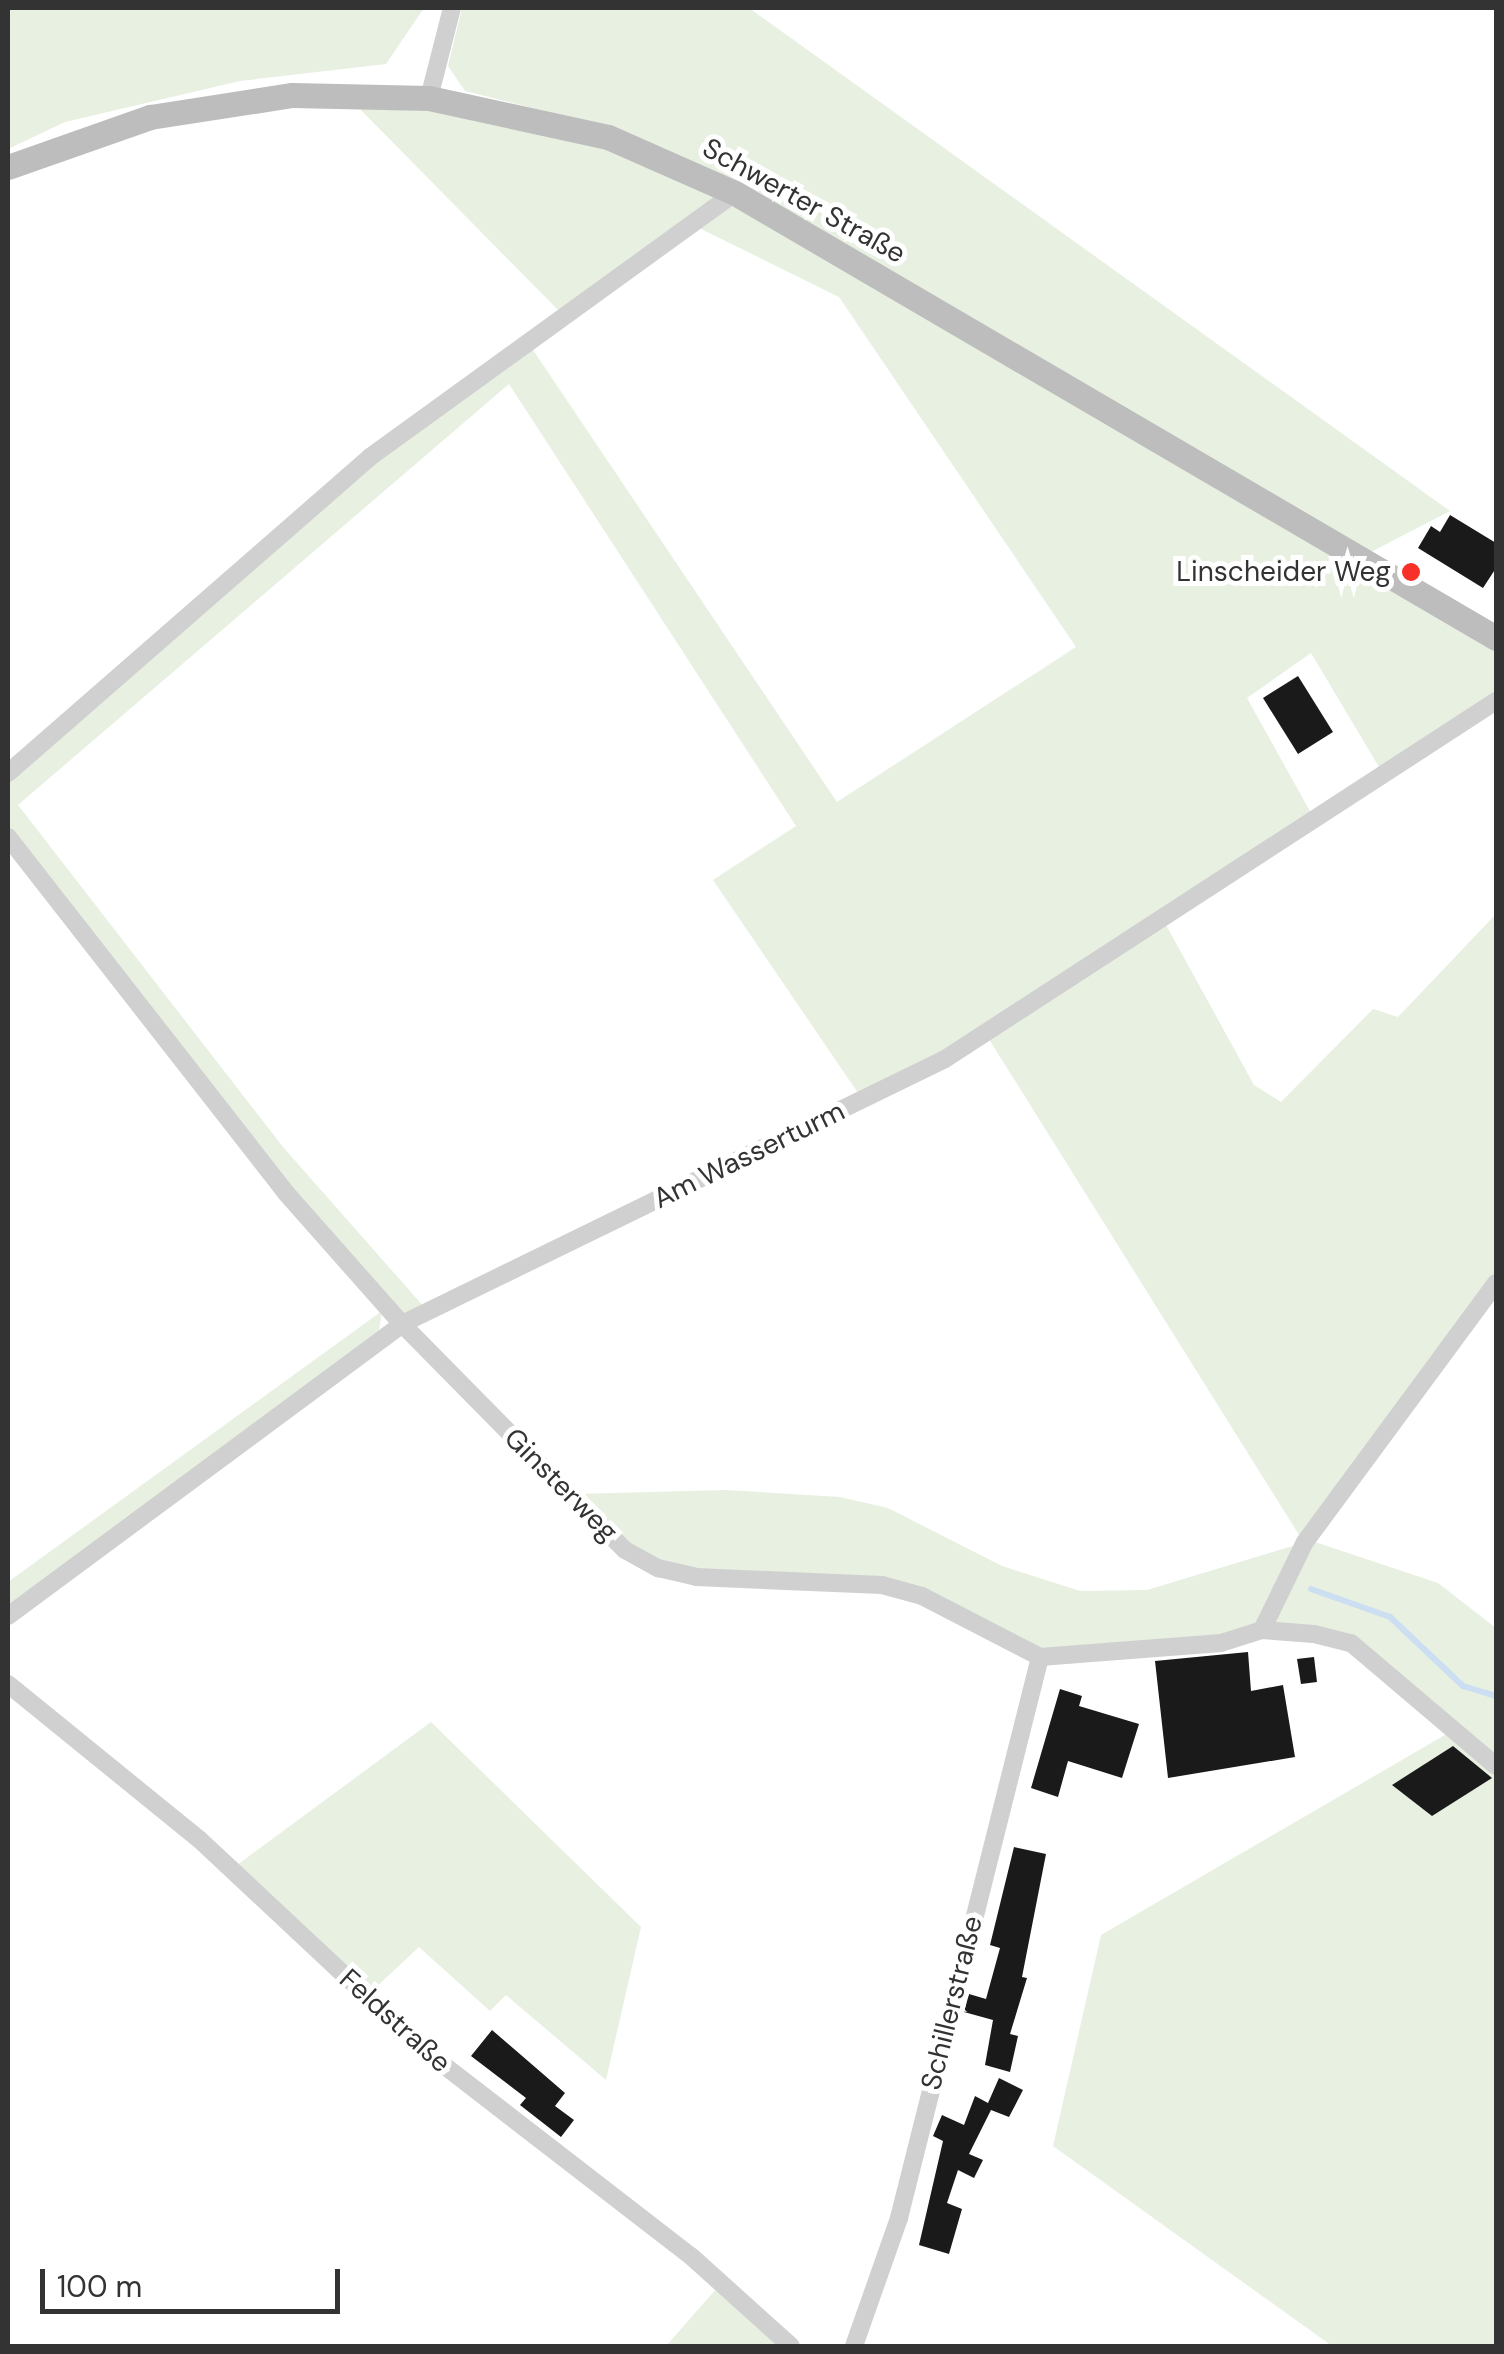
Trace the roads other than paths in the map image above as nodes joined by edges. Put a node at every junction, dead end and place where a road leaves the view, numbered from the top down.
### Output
1 (452, 8) edge
2 (430, 98) junction
3 (8, 166) edge
4 (735, 193) junction
5 (1496, 638) edge
6 (1496, 701) edge
7 (8, 773) edge
8 (8, 837) edge
9 (1496, 1283) edge
10 (402, 1324) junction
11 (8, 1616) edge
12 (1262, 1630) junction
13 (1040, 1657) junction
14 (8, 1684) edge
15 (1496, 1766) edge
16 (791, 2346) edge
17 (854, 2346) edge

1 - 2 street
2 - 3 main road, Schwerter Straße
2 - 4 main road, Schwerter Straße
4 - 5 main road, Schwerter Straße
4 - 7 street
6 - 10 street, Am Wasserturm
8 - 10 street, Ginsterweg
9 - 12 street
10 - 11 street, Am Wasserturm
10 - 13 street, Ginsterweg
12 - 13 street
12 - 15 street
13 - 17 street, Schillerstraße
14 - 16 street, Feldstraße

